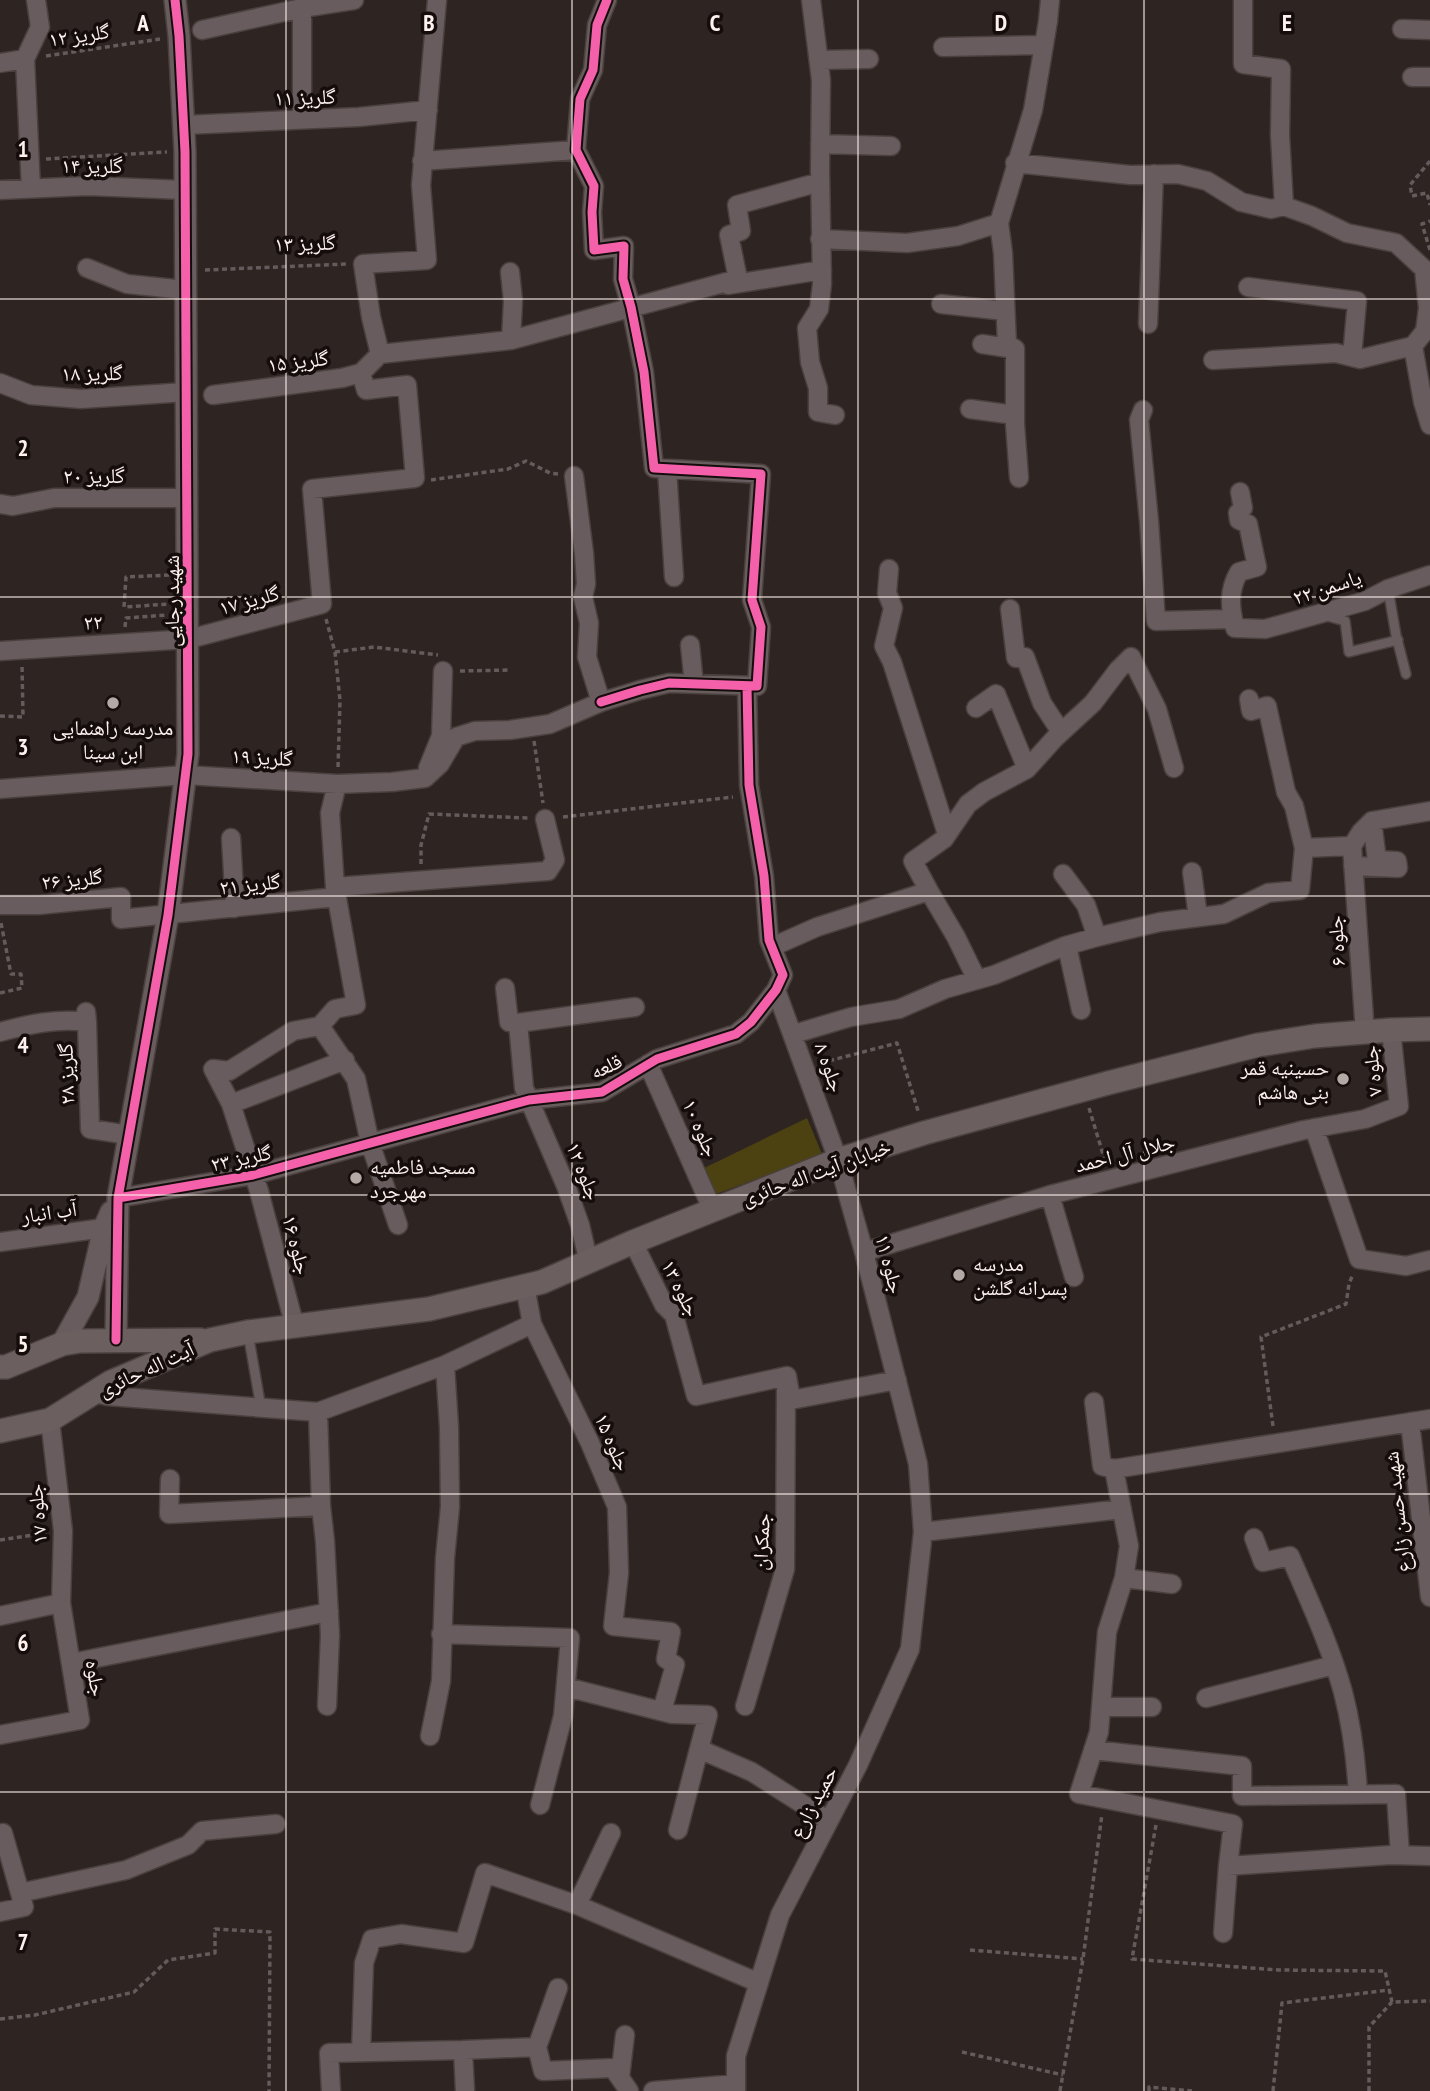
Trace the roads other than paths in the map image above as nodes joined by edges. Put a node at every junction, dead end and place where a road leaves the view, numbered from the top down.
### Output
1 (36, 0) edge
2 (175, 0) edge
3 (354, 0) edge
4 (437, 0) edge
5 (607, 0) edge
6 (811, 0) edge
7 (1050, 0) edge
8 (1243, 0) edge
9 (302, 8) junction
10 (1402, 29) dead end
11 (202, 30) dead end
12 (1430, 30) edge
13 (1044, 45) junction
14 (943, 47) dead end
15 (25, 59) junction
16 (869, 59) dead end
17 (819, 60) junction
18 (0, 63) edge
19 (428, 110) junction
20 (302, 119) junction
21 (184, 125) junction
22 (820, 144) junction
23 (891, 146) dead end
24 (576, 150) junction
25 (422, 161) junction
26 (1015, 163) junction
27 (1154, 174) junction
28 (809, 185) dead end
29 (31, 189) junction
30 (0, 190) edge
31 (185, 190) junction
32 (1284, 206) junction
33 (999, 223) junction
34 (820, 239) junction
35 (87, 268) dead end
36 (822, 270) junction
37 (510, 272) dead end
38 (185, 281) junction
39 (1248, 287) dead end
40 (696, 290) junction
41 (941, 304) dead end
42 (631, 307) junction
43 (1005, 311) junction
44 (1148, 324) dead end
45 (511, 340) junction
46 (982, 344) dead end
47 (1413, 346) junction
48 (1015, 349) junction
49 (380, 354) junction
50 (1352, 357) junction
51 (1213, 359) dead end
52 (361, 373) junction
53 (0, 383) edge
54 (186, 392) junction
55 (213, 395) dead end
56 (970, 410) dead end
57 (1143, 410) dead end
58 (835, 415) dead end
59 (1015, 415) junction
60 (1430, 425) edge
61 (667, 469) junction
62 (574, 476) road end
63 (1018, 478) dead end
64 (1240, 492) dead end
65 (188, 498) junction
66 (0, 504) edge
67 (889, 569) dead end
68 (1430, 575) edge
69 (674, 577) dead end
70 (1388, 589) junction
71 (1010, 610) dead end
72 (1319, 614) junction
73 (1234, 624) junction
74 (189, 639) junction
75 (1398, 640) junction
76 (690, 645) dead end
77 (0, 651) edge
78 (443, 671) road end
79 (1406, 674) dead end
80 (694, 684) junction
81 (747, 686) junction
82 (1249, 699) dead end
83 (601, 702) junction
84 (976, 708) dead end
85 (1061, 732) junction
86 (1174, 768) dead end
87 (1027, 769) junction
88 (185, 775) junction
89 (425, 778) junction
90 (337, 784) junction
91 (0, 789) edge
92 (1430, 811) edge
93 (545, 819) road end
94 (1372, 821) junction
95 (947, 834) junction
96 (231, 838) dead end
97 (1352, 846) junction
98 (1304, 848) junction
99 (1353, 866) junction
100 (1192, 872) dead end
101 (1063, 874) dead end
102 (929, 891) junction
103 (335, 892) junction
104 (0, 905) edge
105 (235, 908) junction
106 (168, 915) junction
107 (1198, 917) junction
108 (1097, 937) junction
109 (1067, 946) junction
110 (772, 947) junction
111 (976, 980) junction
112 (780, 983) junction
113 (505, 988) dead end
114 (635, 1007) dead end
115 (1081, 1010) dead end
116 (518, 1023) junction
117 (320, 1026) junction
118 (1430, 1029) edge
119 (1391, 1030) junction
120 (0, 1032) edge
121 (1365, 1033) junction
122 (794, 1034) junction
123 (345, 1060) junction
124 (648, 1064) junction
125 (529, 1100) junction
126 (231, 1104) junction
127 (1399, 1106) joint
128 (1314, 1128) junction
129 (129, 1135) junction
130 (370, 1143) junction
131 (838, 1160) junction
132 (253, 1175) junction
133 (1050, 1195) junction
134 (118, 1198) junction
135 (713, 1211) junction
136 (398, 1226) dead end
137 (104, 1228) junction
138 (0, 1242) edge
139 (633, 1242) junction
140 (864, 1252) junction
141 (1430, 1260) edge
142 (589, 1263) junction
143 (1074, 1277) dead end
144 (525, 1286) junction
145 (532, 1324) junction
146 (295, 1327) junction
147 (248, 1332) junction
148 (116, 1340) junction
149 (210, 1340) junction
150 (62, 1344) junction
151 (445, 1365) junction
152 (0, 1367) edge
153 (787, 1376) junction
154 (898, 1380) junction
155 (102, 1388) junction
156 (1094, 1402) dead end
157 (261, 1408) junction
158 (318, 1412) junction
159 (1430, 1419) edge
160 (50, 1420) junction
161 (1410, 1422) junction
162 (0, 1431) edge
163 (1114, 1469) junction
164 (170, 1479) dead end
165 (321, 1506) junction
166 (1122, 1509) junction
167 (923, 1532) junction
168 (1254, 1538) dead end
169 (1124, 1578) junction
170 (1172, 1584) dead end
171 (1430, 1597) edge
172 (61, 1603) junction
173 (329, 1612) junction
174 (0, 1616) edge
175 (441, 1634) junction
176 (71, 1664) junction
177 (1334, 1665) junction
178 (566, 1687) junction
179 (1206, 1698) dead end
180 (327, 1706) dead end
181 (744, 1706) dead end
182 (1101, 1707) junction
183 (1152, 1707) dead end
184 (662, 1711) junction
185 (0, 1735) edge
186 (429, 1736) dead end
187 (699, 1749) junction
188 (1093, 1750) junction
189 (1358, 1794) junction
190 (540, 1805) dead end
191 (829, 1821) junction
192 (276, 1824) dead end
193 (678, 1830) dead end
194 (3, 1833) edge
195 (611, 1833) dead end
196 (1400, 1855) junction
197 (1430, 1856) edge
198 (1228, 1866) junction
199 (22, 1900) junction
200 (577, 1905) junction
201 (0, 1912) edge
202 (1223, 1933) dead end
203 (758, 1983) junction
204 (558, 1988) dead end
205 (625, 2035) dead end
206 (537, 2047) junction
207 (463, 2050) junction
208 (361, 2052) junction
209 (624, 2084) edge
210 (736, 2088) edge
211 (331, 2091) edge
212 (465, 2091) edge
213 (653, 2091) edge

1 - 15 street
2 - 21 street, شهید رجایی
3 - 9 street
4 - 19 street
5 - 24 street
6 - 17 street
7 - 13 street
8 - 32 street
9 - 11 street
9 - 20 street
10 - 12 street
13 - 14 street
13 - 26 street
15 - 18 street
15 - 29 street
16 - 17 street
17 - 22 street
19 - 20 street, گلریز ۱۱
19 - 25 street
20 - 21 street, گلریز ۱۱
21 - 31 street, شهید رجایی
22 - 23 street
22 - 34 street
24 - 25 street
24 - 42 street
25 - 49 street, گلریز ۱۳
26 - 27 street
26 - 33 street
27 - 32 street
27 - 44 street
28 - 40 street
29 - 30 street, گلریز ۱۴
29 - 31 street, گلریز ۱۴
31 - 38 street, شهید رجایی
32 - 47 street
33 - 34 street
33 - 43 street
34 - 36 street
35 - 38 street
36 - 40 street
36 - 58 street
37 - 45 street
38 - 54 street, شهید رجایی
39 - 50 street
40 - 42 street
41 - 43 street
42 - 45 street
42 - 61 street
43 - 48 street
45 - 49 street
46 - 48 street
47 - 50 street
47 - 60 street
48 - 59 street
49 - 52 street
50 - 51 street
52 - 55 street, گلریز ۱۵
52 - 74 street, گلریز ۱۷
53 - 54 street, گلریز ۱۸
54 - 65 street, شهید رجایی
56 - 59 street
57 - 73 street, یاسمن ۲۲
59 - 63 street
61 - 69 street
61 - 81 street
62 - 83 street
64 - 73 street
65 - 66 street, گلریز ۲۰
65 - 74 street, شهید رجایی
67 - 95 street
68 - 70 street, یاسمن ۲۲
70 - 72 street, یاسمن ۲۲
70 - 75 lane
71 - 85 street
72 - 73 street, یاسمن ۲۲
72 - 75 lane
74 - 77 street, ۲۲
74 - 88 street, شهید رجایی
75 - 79 lane
76 - 80 street
78 - 89 street
80 - 81 street
80 - 83 street
81 - 110 street, جلوه ۸
82 - 98 street
83 - 89 street
84 - 87 street
85 - 86 street
85 - 87 street
87 - 95 street
88 - 90 street, گلریز ۱۹
88 - 91 street, گلریز ۱۹
88 - 106 street, شهید رجایی
89 - 90 street, گلریز ۱۹
90 - 103 street
92 - 94 street
93 - 103 street, گلریز ۲۱
94 - 97 street
94 - 99 street
95 - 102 street
96 - 105 street
97 - 98 street
97 - 99 street, جلوه ۶
98 - 107 street
99 - 121 street, جلوه ۶
100 - 107 street
101 - 108 street
102 - 110 street
102 - 111 street
103 - 105 street, گلریز ۲۱
103 - 117 street
104 - 106 street, گلریز ۲۶
105 - 106 street, گلریز ۲۱
106 - 129 street, شهید رجایی
107 - 108 street
108 - 109 street
109 - 111 street
109 - 115 street
110 - 112 street, جلوه ۸
111 - 122 street
112 - 122 street, جلوه ۸
112 - 124 street, قلعه
113 - 116 street, جلوه ۱۲
114 - 116 street
116 - 125 street, جلوه ۱۲
117 - 123 street
117 - 126 street, جلوه ۱۶
118 - 119 main road, خیابان آیت اله حائری
119 - 121 main road, خیابان آیت اله حائری
119 - 127 street, جلوه ۷
120 - 129 street, گلریز ۲۸
121 - 131 main road, خیابان آیت اله حائری
122 - 131 street, جلوه ۸
123 - 126 street
123 - 130 street
124 - 125 street, قلعه
124 - 135 street, جلوه ۱۰
125 - 130 street, قلعه
125 - 142 street, جلوه ۱۲
126 - 132 street, جلوه ۱۶
127 - 128 street, جلال آل احمد
128 - 133 street, جلال آل احمد
128 - 141 street
129 - 134 street, شهید رجایی
130 - 132 street, گلریز ۲۳
130 - 136 street
131 - 135 main road, خیابان آیت اله حائری
131 - 140 street, جلوه ۱۱
132 - 134 street, گلریز ۲۳
132 - 146 street, جلوه ۱۶
133 - 140 street, جلال آل احمد
133 - 143 street
134 - 137 street
134 - 148 street
135 - 139 main road, خیابان آیت اله حائری
137 - 138 street, آب انبار
137 - 150 street
139 - 142 main road, خیابان آیت اله حائری
139 - 153 street, جلوه ۱۳
140 - 154 street, جلوه ۱۱
142 - 144 main road, خیابان آیت اله حائری
144 - 145 street, جلوه ۱۵
144 - 146 main road, خیابان آیت اله حائری
145 - 151 street
145 - 184 street, جلوه ۱۵
146 - 147 main road, خیابان آیت اله حائری
147 - 149 main road, خیابان آیت اله حائری
147 - 157 lane
148 - 149 main road, آیت اله حائری
148 - 150 main road, آیت اله حائری
148 - 155 main road
149 - 155 main road, آیت اله حائری
150 - 152 main road, آیت اله حائری
151 - 158 street
151 - 175 street
153 - 154 street
153 - 181 street, جمکران
154 - 167 street, حمید زارع
155 - 157 street
155 - 160 main road, آیت اله حائری
156 - 163 street
157 - 158 street
158 - 165 street
159 - 161 street
160 - 162 main road, آیت اله حائری
160 - 172 street, جلوه ۱۷
161 - 163 street
161 - 171 street, شهید حسن زارع
163 - 166 street
164 - 165 street
165 - 173 street
166 - 167 street
166 - 169 street
167 - 191 street, حمید زارع
168 - 177 street
169 - 170 street
169 - 182 street
172 - 174 street
172 - 176 street, جلوه
173 - 176 street
173 - 180 street
175 - 178 street
175 - 186 street
176 - 185 street, جلوه
177 - 179 street
177 - 189 street
178 - 184 street
178 - 190 street
182 - 183 street
182 - 188 street
184 - 187 street
187 - 191 street
187 - 193 street
188 - 189 street
188 - 198 street
189 - 196 street
191 - 203 street, حمید زارع
192 - 199 street
194 - 199 street
195 - 200 street
196 - 197 street
196 - 198 street
198 - 202 street
199 - 201 street
200 - 203 street
200 - 208 street
203 - 210 street, حمید زارع
204 - 206 street
205 - 209 street
206 - 207 street
206 - 209 street
207 - 208 street
207 - 212 street
208 - 211 street
210 - 213 street

